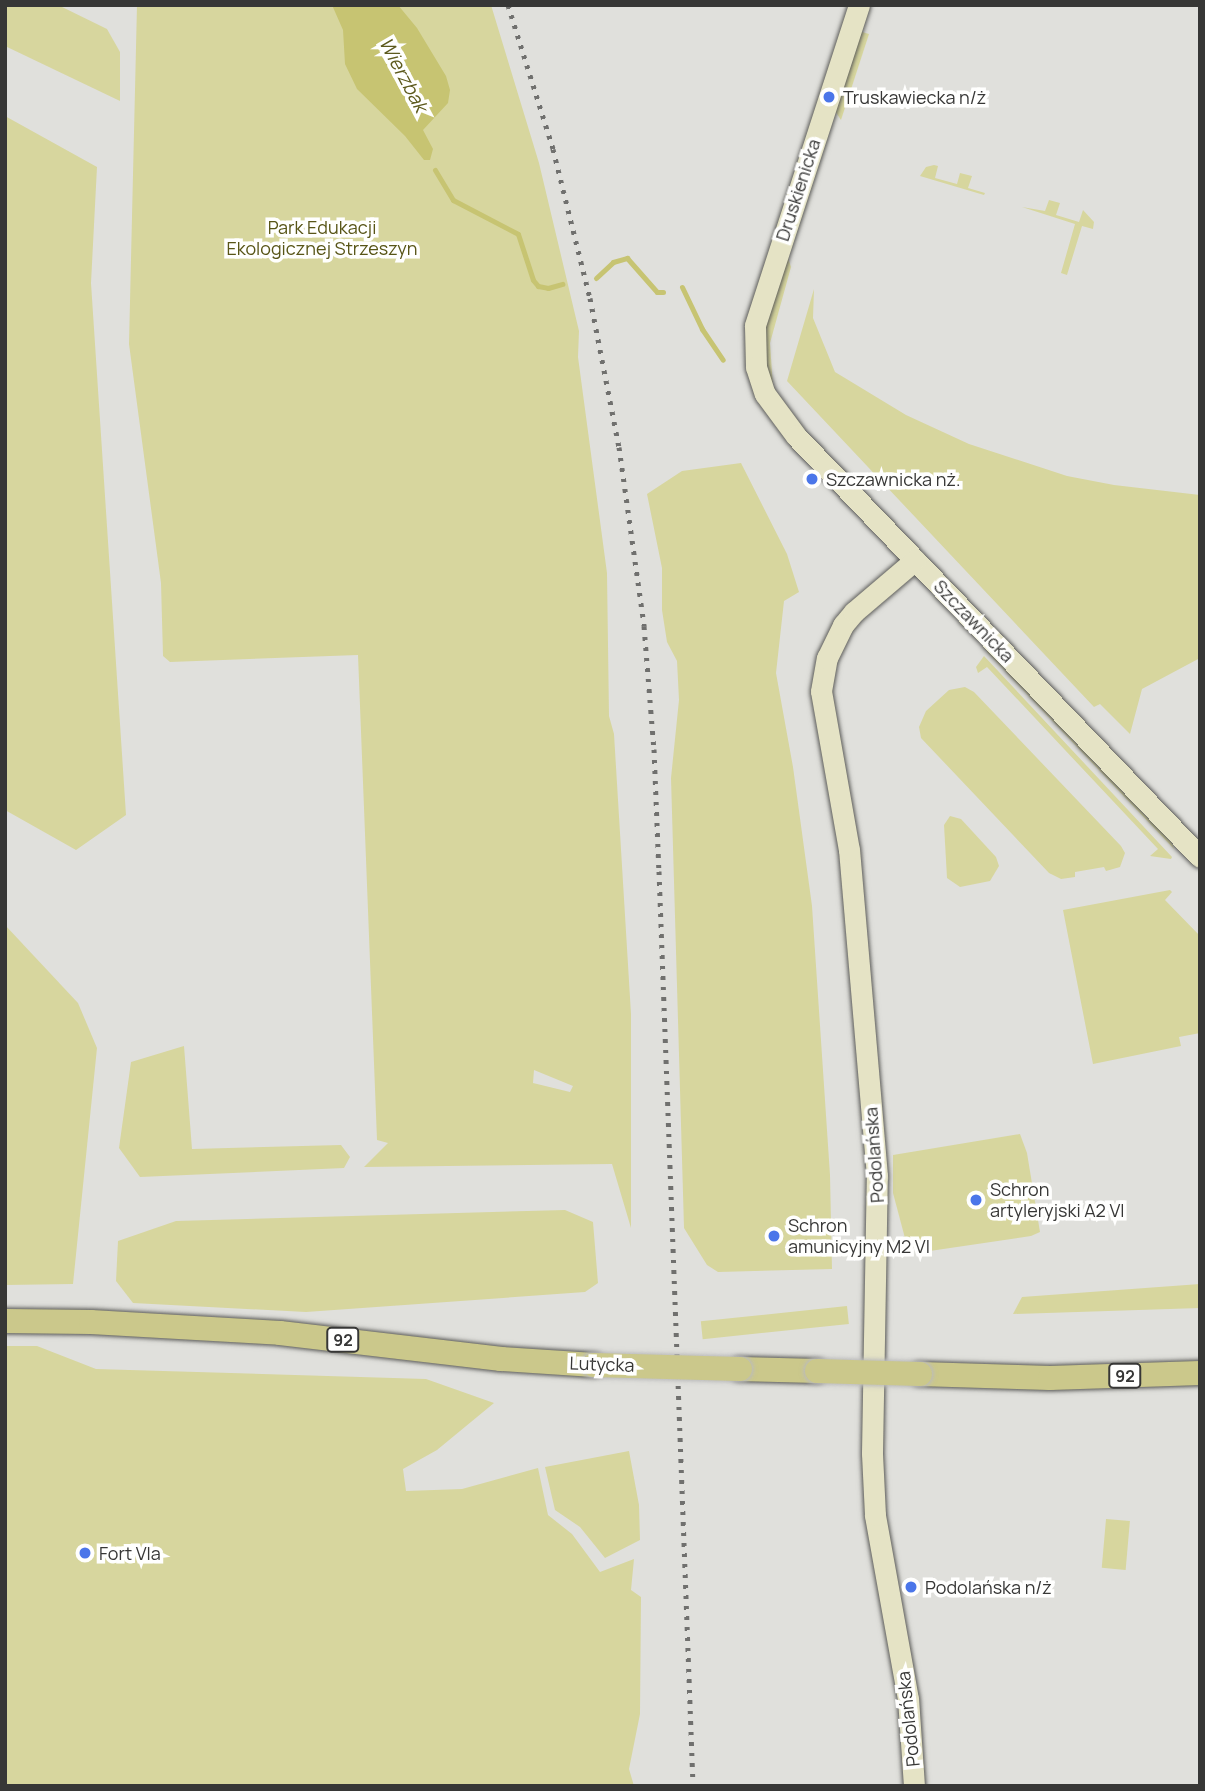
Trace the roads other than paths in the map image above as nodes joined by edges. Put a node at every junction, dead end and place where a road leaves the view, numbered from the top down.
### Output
1 (859, 5) edge
2 (759, 377) joint
3 (915, 560) junction
4 (1200, 857) edge
5 (5, 1321) edge
6 (1200, 1373) edge
7 (914, 1786) edge

1 - 2 street, Druskienicka
2 - 3 street, Szczawnicka
3 - 4 street, Szczawnicka
3 - 7 street, Podolańska
5 - 6 main road, Lutycka / 92, bridge

